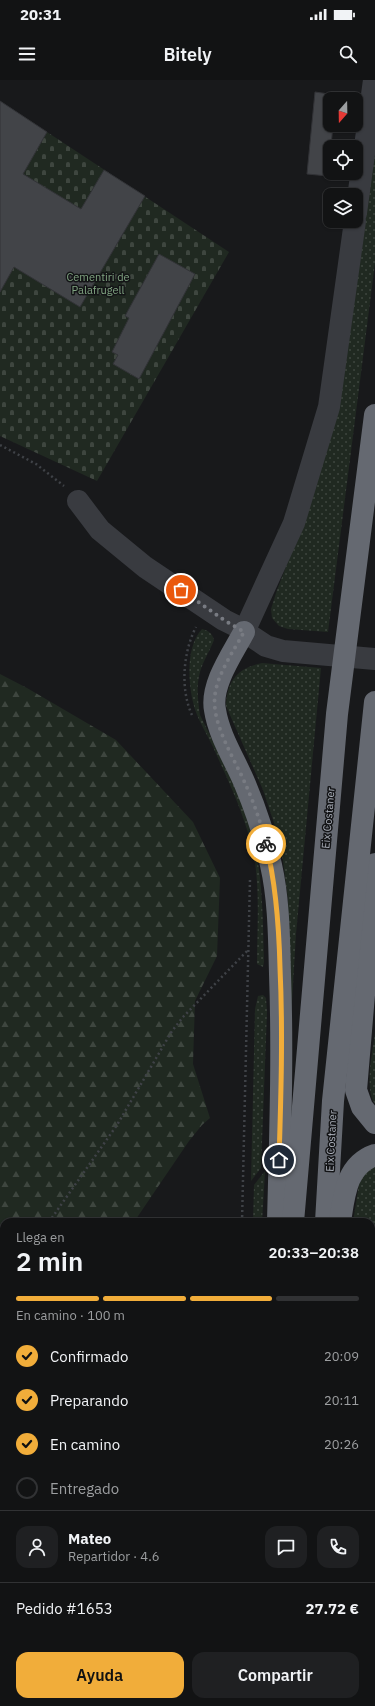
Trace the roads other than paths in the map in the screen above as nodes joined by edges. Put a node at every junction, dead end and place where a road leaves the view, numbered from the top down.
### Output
1 (374, 80) edge
2 (359, 188) edge
3 (354, 228) edge
4 (375, 415) edge
5 (78, 501) road end
6 (244, 632) junction
7 (375, 659) edge
8 (375, 702) edge
9 (375, 864) edge
10 (375, 1123) edge
11 (375, 1155) edge
12 (278, 1218) edge
13 (293, 1218) edge
14 (326, 1218) edge
15 (341, 1218) edge

1 - 2 street
3 - 6 street
4 - 13 highway, Eix Costaner
5 - 6 street
6 - 7 street
6 - 12 highway
8 - 14 highway, Eix Costaner
9 - 10 highway
11 - 15 highway

